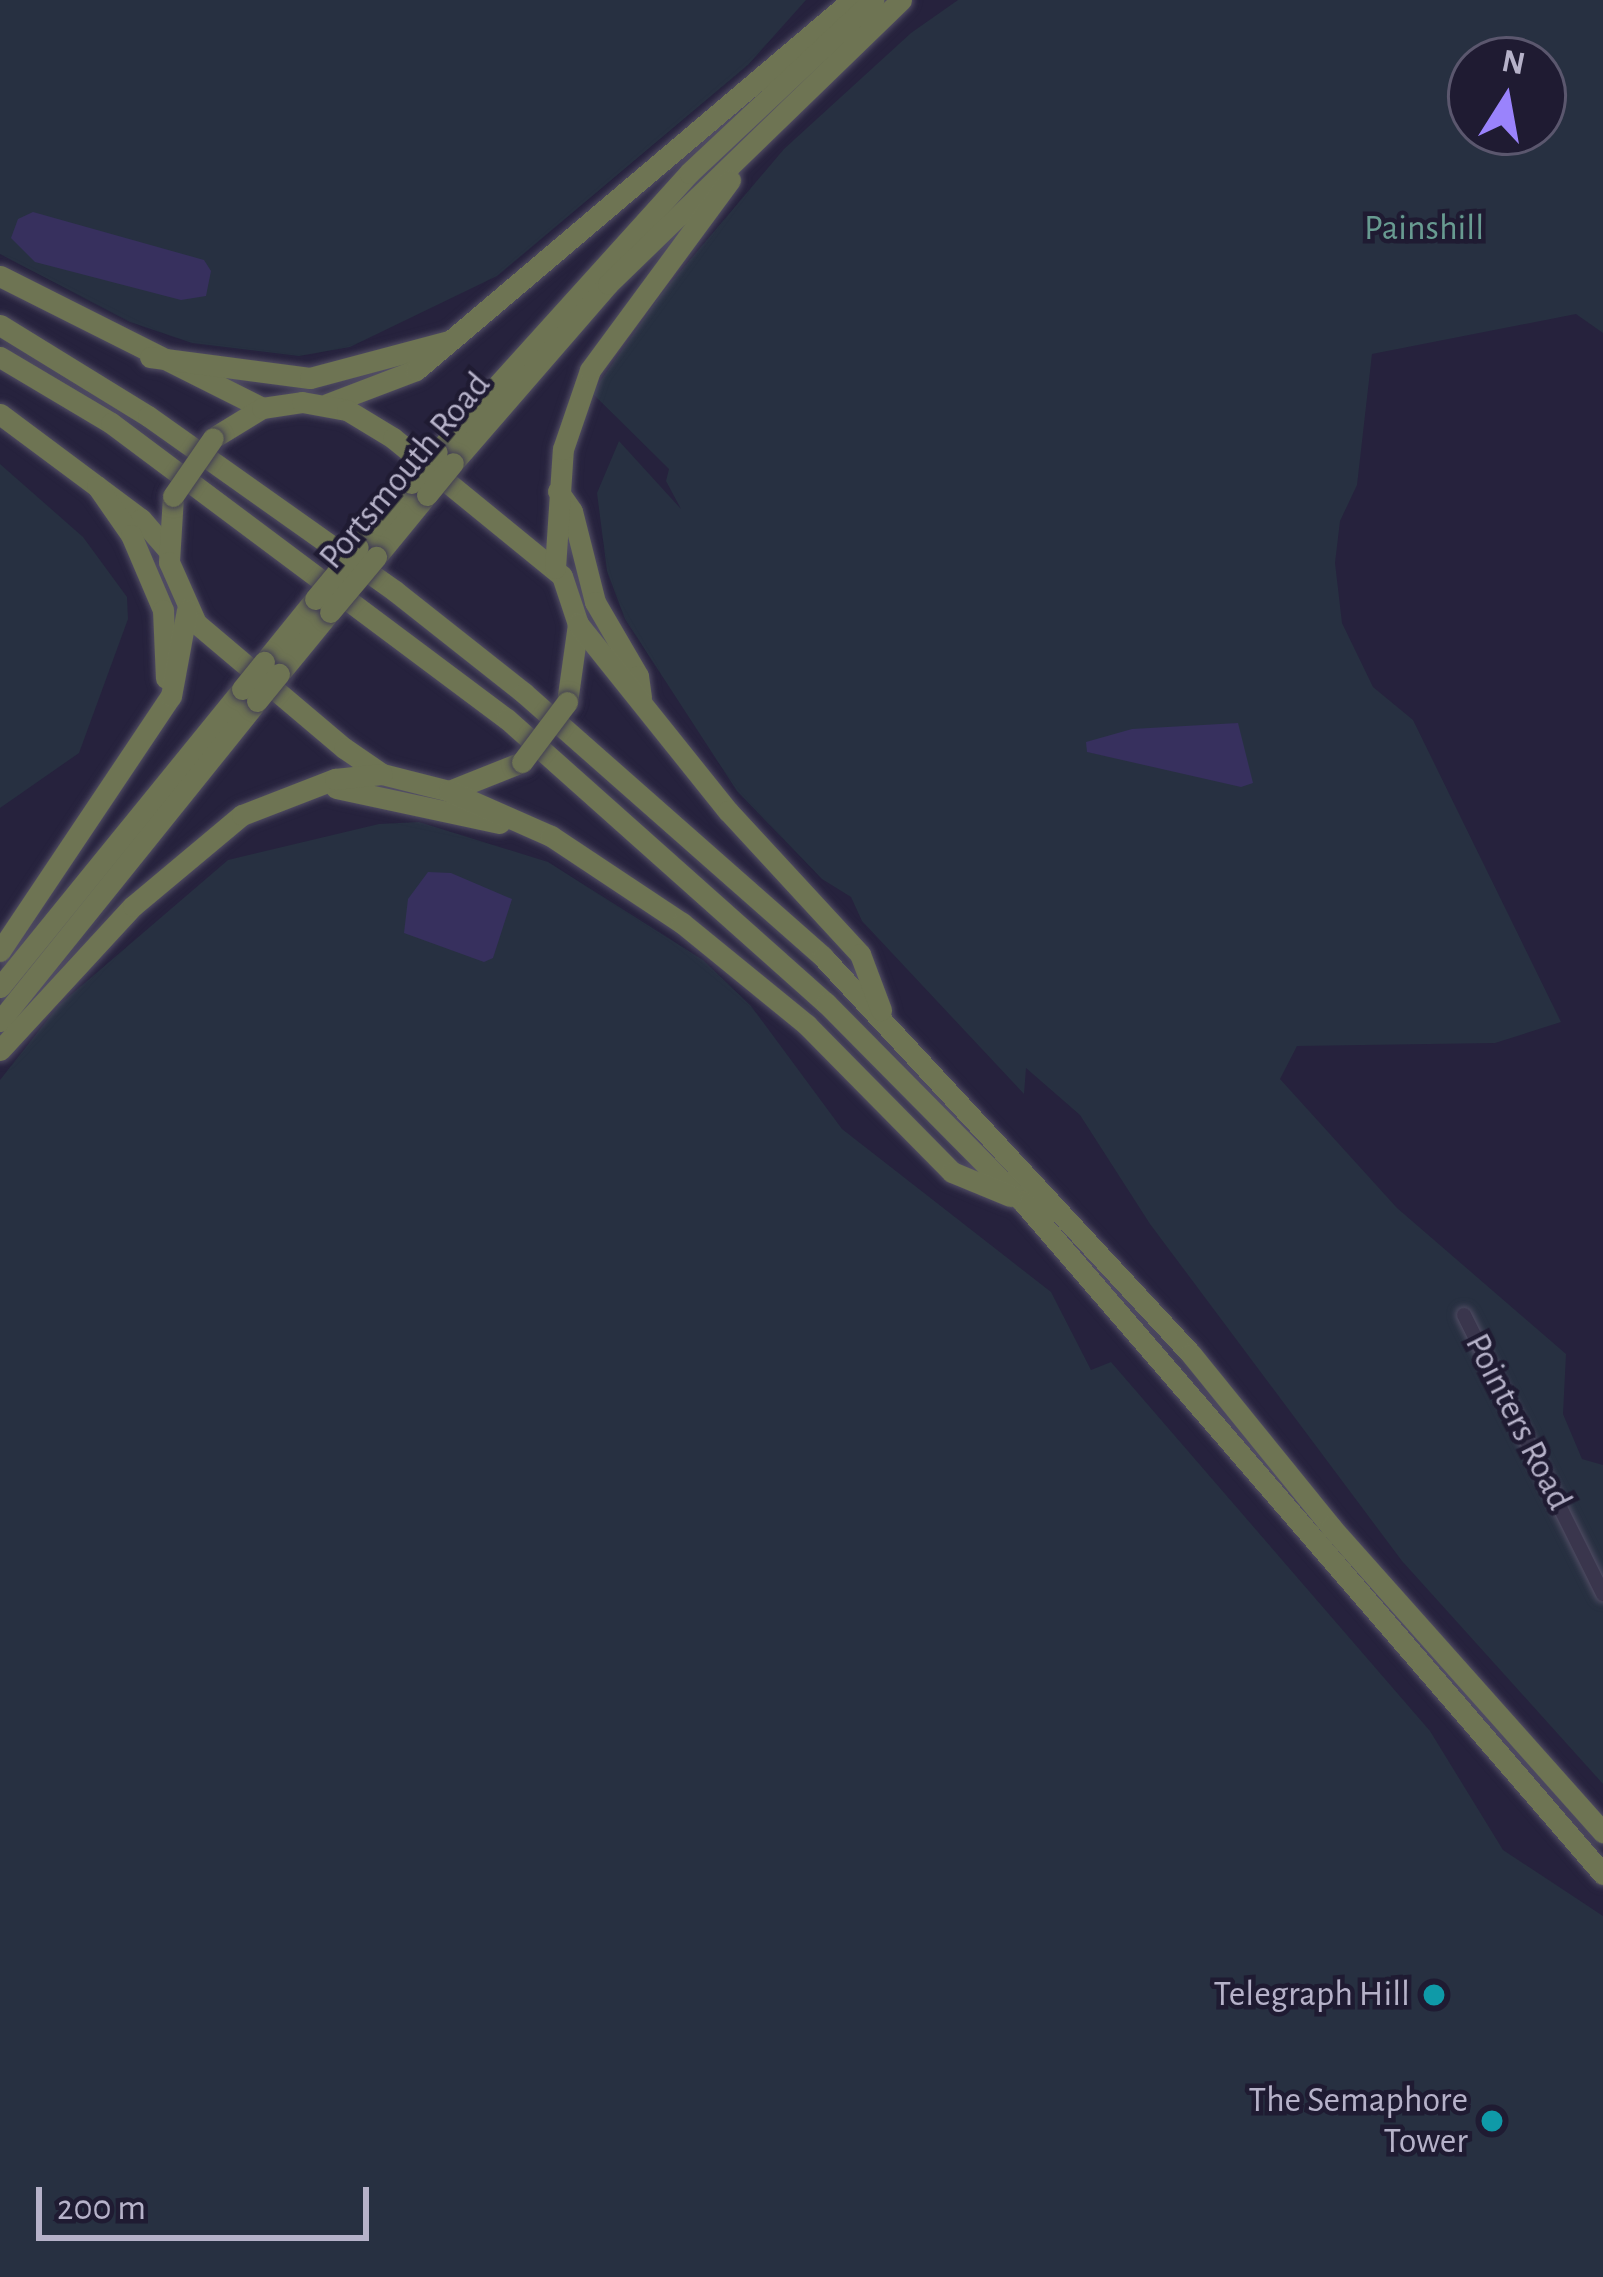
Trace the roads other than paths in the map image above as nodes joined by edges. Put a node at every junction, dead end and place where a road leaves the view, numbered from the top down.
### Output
1 (852, 0) edge
2 (873, 0) edge
3 (901, 0) edge
4 (774, 122) junction
5 (0, 276) edge
6 (0, 325) edge
7 (450, 340) junction
8 (0, 357) edge
9 (150, 357) junction
10 (327, 404) junction
11 (262, 408) junction
12 (0, 414) edge
13 (445, 458) junction
14 (97, 486) junction
15 (558, 490) junction
16 (167, 549) junction
17 (555, 568) junction
18 (187, 610) junction
19 (578, 623) junction
20 (249, 695) junction
21 (171, 696) junction
22 (641, 701) junction
23 (382, 774) junction
24 (315, 786) junction
25 (449, 790) junction
26 (551, 836) junction
27 (0, 951) edge
28 (0, 987) edge
29 (883, 1016) junction
30 (0, 1021) edge
31 (0, 1050) edge
32 (1022, 1201) junction
33 (1464, 1315) dead end
34 (1603, 1594) edge
35 (1603, 1832) edge
36 (1603, 1874) edge

1 - 7 highway
2 - 13 highway, Portsmouth Road
3 - 4 highway, Portsmouth Road
4 - 13 highway, Portsmouth Road
4 - 15 highway
5 - 9 highway
6 - 29 highway
7 - 9 highway
7 - 10 highway
8 - 32 highway
9 - 11 highway
10 - 11 highway
10 - 17 highway
11 - 16 highway, bridge
12 - 14 highway
13 - 20 highway, Portsmouth Road, bridge
14 - 16 highway
14 - 21 highway
15 - 17 highway
15 - 22 highway
16 - 18 highway
17 - 19 highway
18 - 21 highway
18 - 23 highway
19 - 22 highway
19 - 25 highway, bridge
20 - 28 highway, Portsmouth Road
20 - 30 highway, Portsmouth Road
21 - 27 highway
22 - 29 highway
23 - 24 highway
23 - 25 highway
24 - 26 highway
24 - 31 highway
25 - 26 highway
26 - 32 highway
29 - 35 highway
32 - 36 highway
33 - 34 street, Pointers Road

